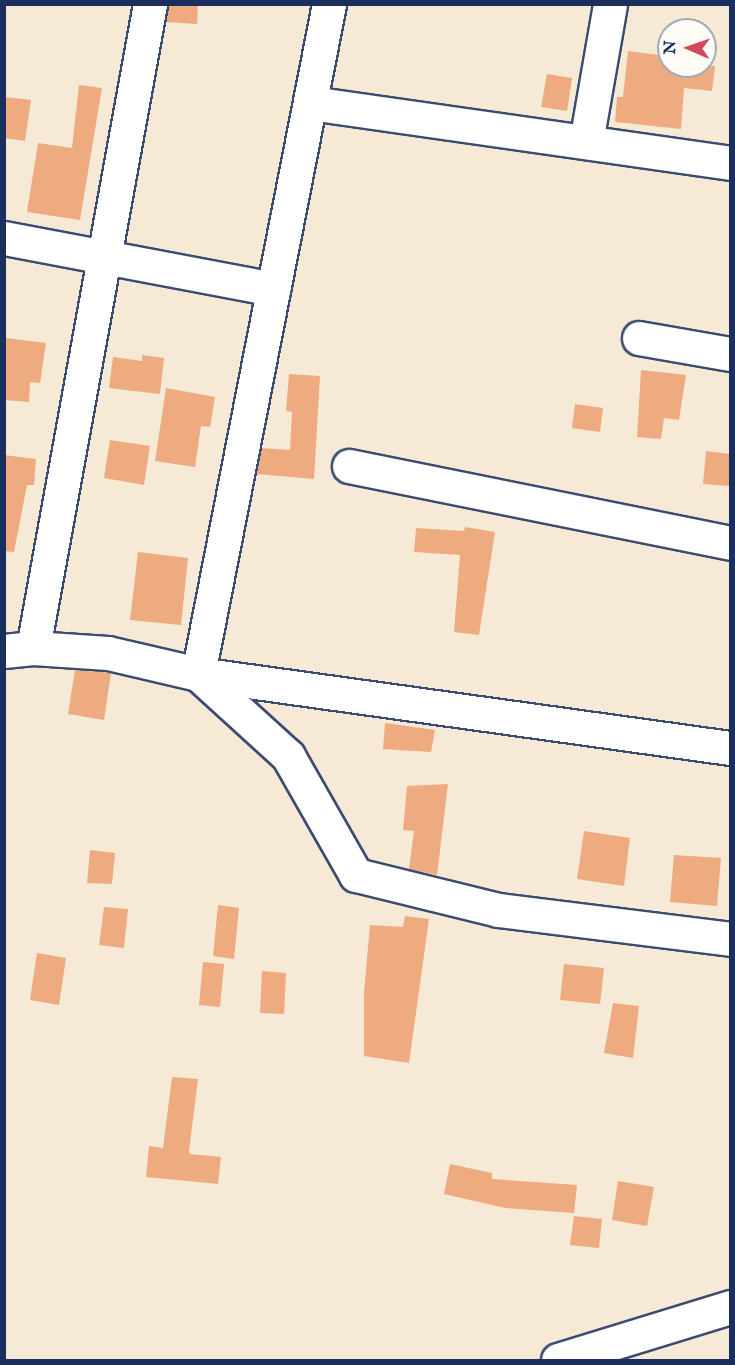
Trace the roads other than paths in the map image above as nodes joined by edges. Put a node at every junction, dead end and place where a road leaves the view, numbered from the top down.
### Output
1 (150, 4) edge
2 (329, 4) edge
3 (610, 4) edge
4 (310, 103) junction
5 (586, 142) junction
6 (730, 162) edge
7 (4, 238) edge
8 (104, 256) junction
9 (273, 289) junction
10 (639, 338) dead end
11 (730, 354) edge
12 (349, 466) dead end
13 (730, 543) edge
14 (19, 650) edge
15 (198, 674) junction
16 (730, 748) edge
17 (730, 939) edge
18 (730, 1307) edge
19 (558, 1360) edge

1 - 8 street
2 - 4 street
3 - 5 street
4 - 5 street
4 - 9 street
5 - 6 street
7 - 8 street
8 - 9 street
8 - 14 street
9 - 15 street
10 - 11 street
12 - 13 street
14 - 15 street
15 - 16 street
15 - 17 street
18 - 19 street

